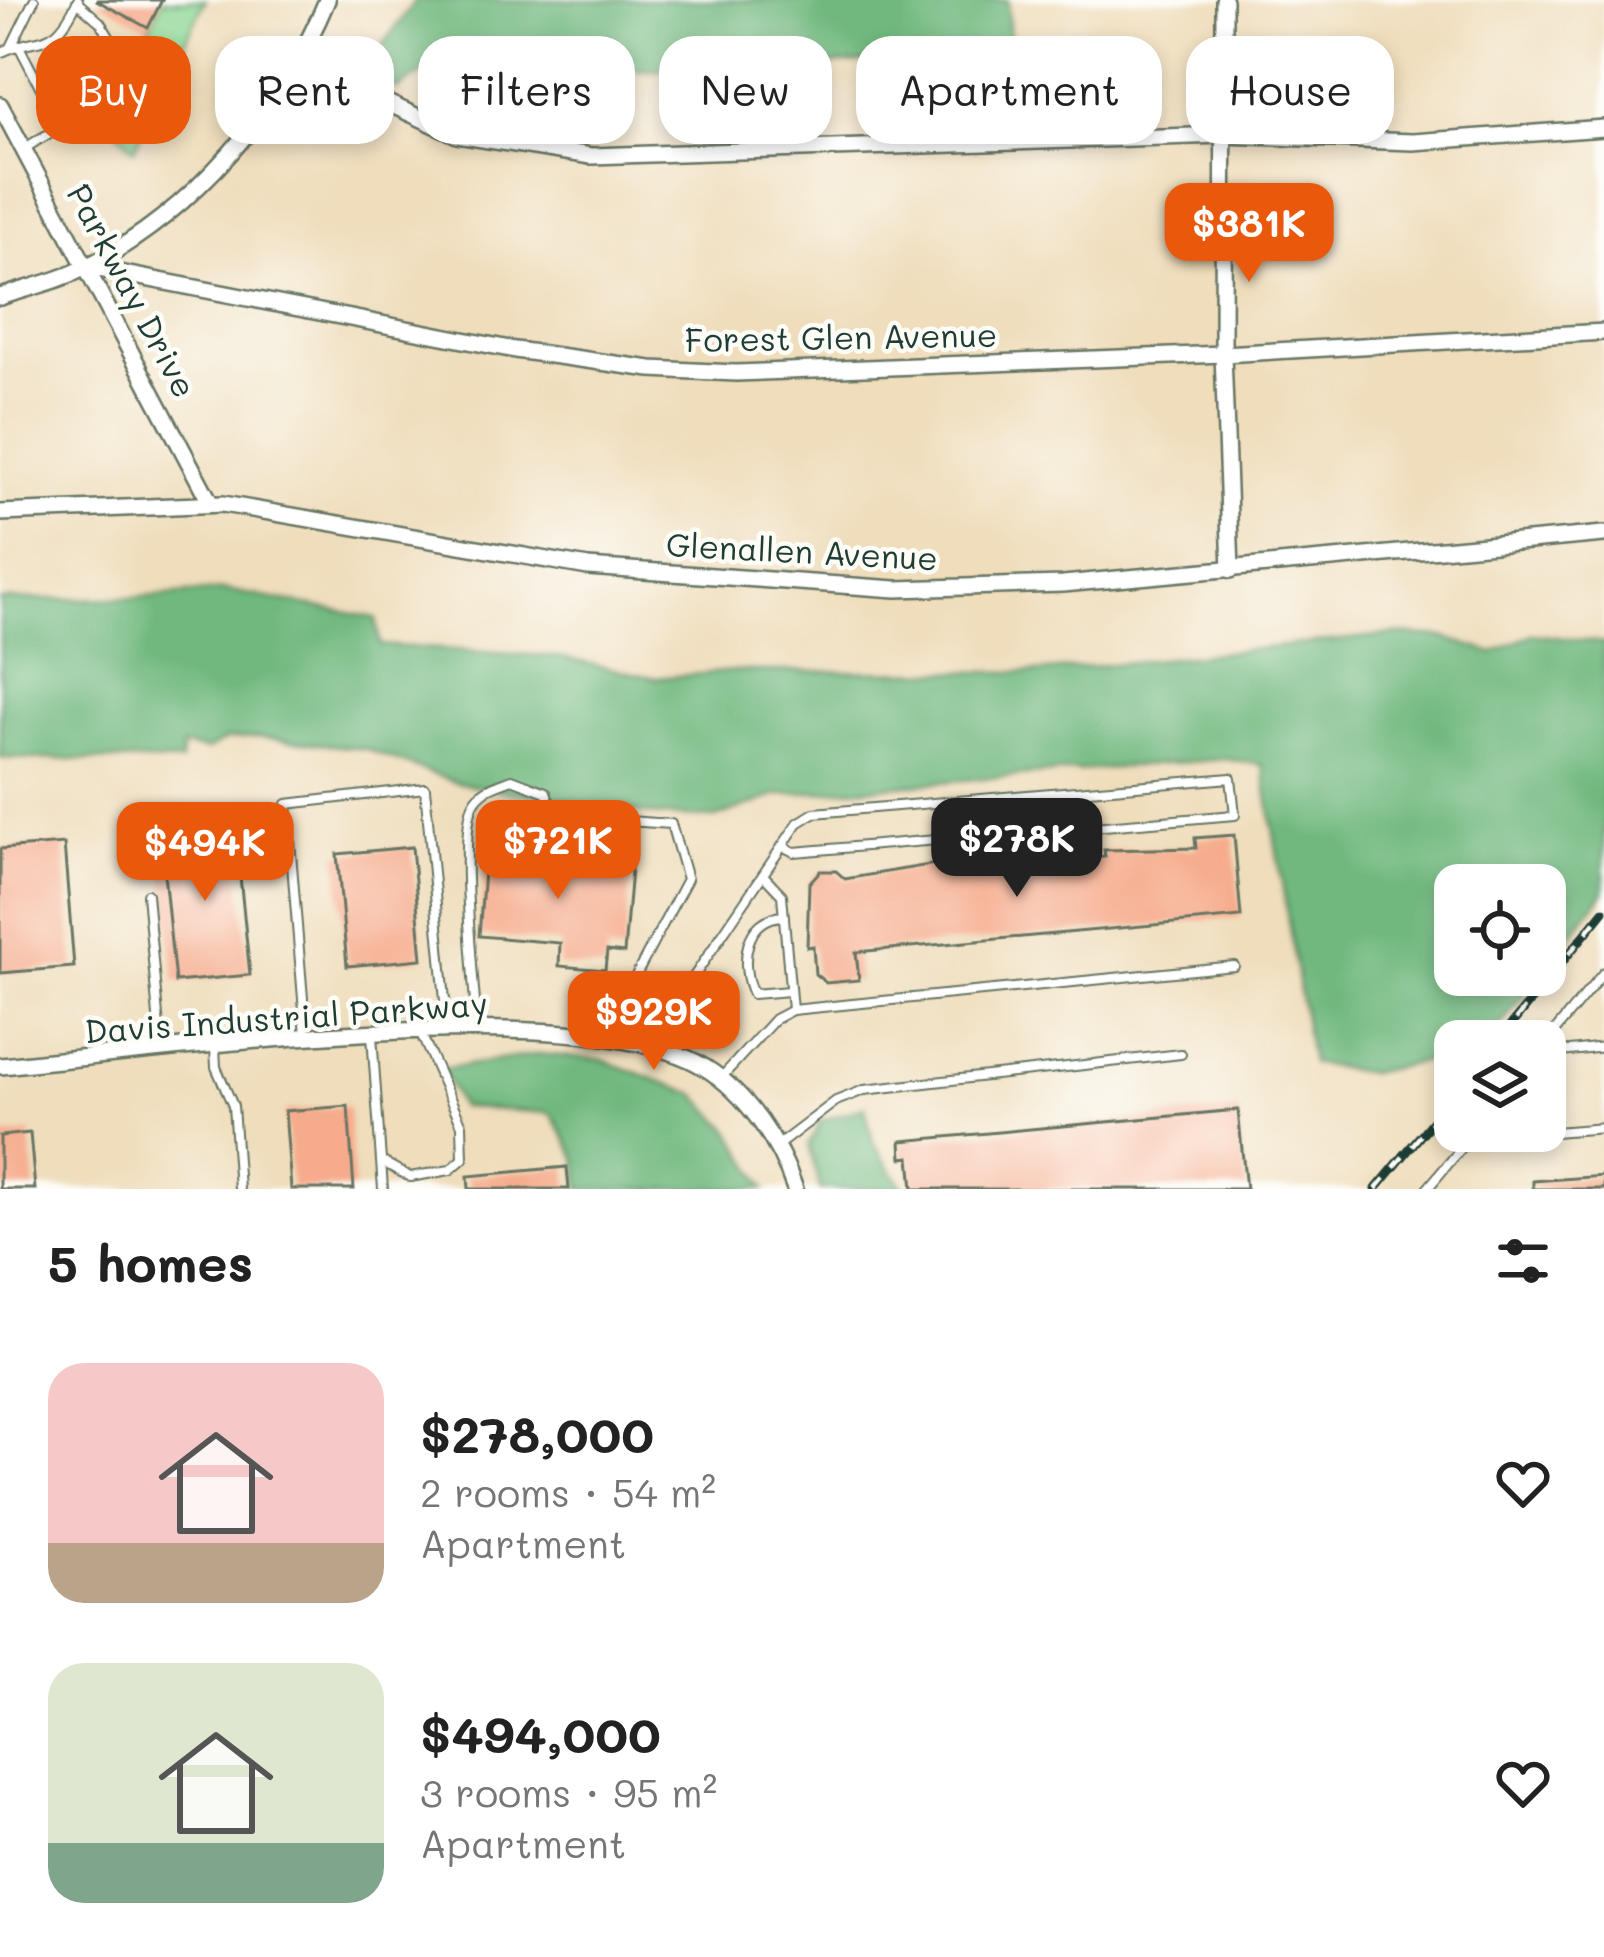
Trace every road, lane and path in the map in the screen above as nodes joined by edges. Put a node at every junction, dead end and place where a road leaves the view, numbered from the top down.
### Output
1 (34, 0) edge
2 (328, 0) edge
3 (1224, 0) edge
4 (78, 1) edge
5 (109, 36) edge
6 (311, 36) edge
7 (1224, 36) edge
8 (16, 47) junction
9 (0, 53) edge
10 (0, 104) edge
11 (394, 106) edge
12 (1604, 128) edge
13 (1186, 136) edge
14 (20, 141) junction
15 (1394, 141) edge
16 (0, 143) edge
17 (236, 144) edge
18 (1223, 144) edge
19 (88, 267) junction
20 (0, 296) edge
21 (1604, 332) edge
22 (1223, 354) junction
23 (212, 504) junction
24 (0, 513) edge
25 (1604, 535) edge
26 (1231, 570) junction
27 (782, 847) junction
28 (763, 875) junction
29 (147, 894) dead end
30 (784, 916) junction
31 (1234, 966) dead end
32 (1604, 972) edge
33 (789, 991) junction
34 (792, 1010) junction
35 (1564, 1020) edge
36 (478, 1032) junction
37 (448, 1033) junction
38 (422, 1034) junction
39 (372, 1035) junction
40 (604, 1036) junction
41 (306, 1039) junction
42 (647, 1045) junction
43 (215, 1047) junction
44 (1604, 1047) edge
45 (161, 1052) junction
46 (1566, 1052) edge
47 (1181, 1054) dead end
48 (0, 1066) edge
49 (719, 1080) junction
50 (1604, 1128) edge
51 (1566, 1131) edge
52 (777, 1146) junction
53 (1460, 1152) edge
54 (383, 1162) junction
55 (239, 1189) edge
56 (383, 1189) edge
57 (796, 1189) edge
58 (1427, 1189) edge

1 - 8 lane
2 - 6 street
3 - 7 street
4 - 5 lane
4 - 8 lane
8 - 9 lane
8 - 14 lane
10 - 14 street, Parkway Drive
11 - 13 street
12 - 15 street
14 - 16 lane
14 - 19 street, Parkway Drive
17 - 19 street
18 - 22 street
19 - 20 street
19 - 22 street, Forest Glen Avenue
19 - 23 street, Parkway Drive
21 - 22 street, Forest Glen Avenue
22 - 26 street
23 - 24 street, Glenallen Avenue
23 - 26 street, Glenallen Avenue
25 - 26 street, Glenallen Avenue
27 - 27 lane
27 - 28 lane
28 - 30 lane
28 - 42 lane
29 - 45 lane
30 - 33 lane
30 - 33 lane
31 - 34 lane
32 - 35 lane
33 - 34 lane
34 - 49 lane
36 - 37 street, Davis Industrial Parkway
36 - 40 street, Davis Industrial Parkway
36 - 40 lane
37 - 38 street, Davis Industrial Parkway
37 - 41 lane
38 - 39 street, Davis Industrial Parkway
38 - 54 lane
39 - 41 street, Davis Industrial Parkway
39 - 54 lane
40 - 42 street, Davis Industrial Parkway
41 - 43 street, Davis Industrial Parkway
42 - 49 street, Davis Industrial Parkway
43 - 45 street, Davis Industrial Parkway
43 - 55 lane
44 - 46 lane
45 - 48 street, Davis Industrial Parkway
47 - 52 lane
49 - 52 street, Davis Industrial Parkway
50 - 51 lane
52 - 57 street, Davis Industrial Parkway
53 - 58 lane
54 - 56 lane

